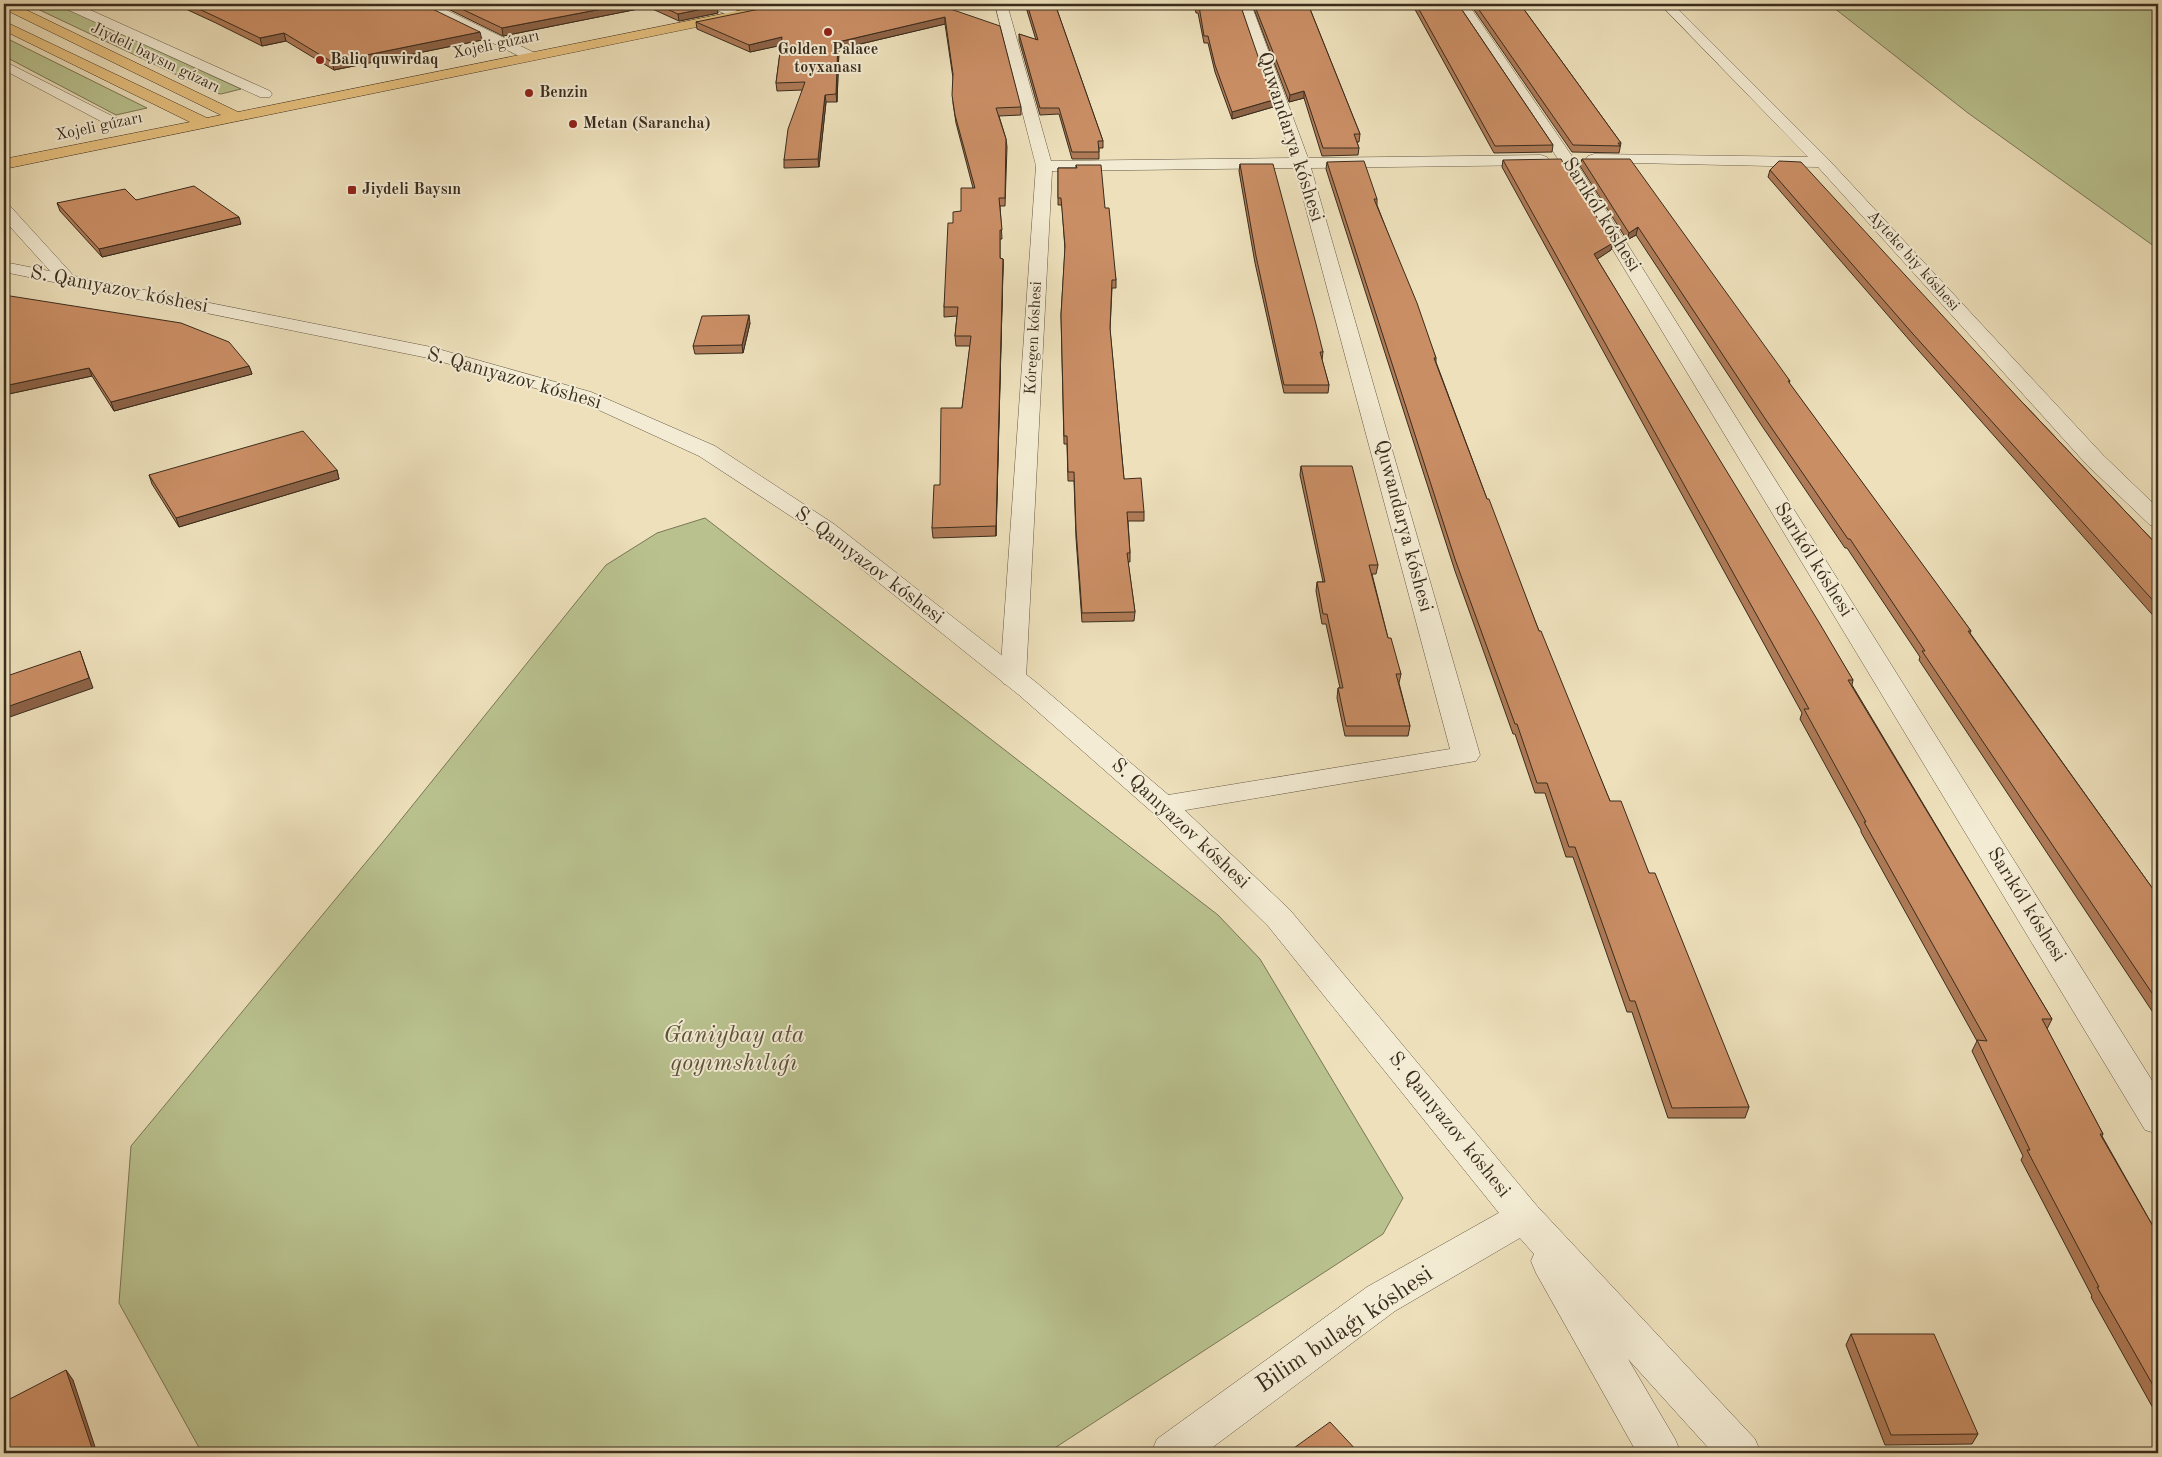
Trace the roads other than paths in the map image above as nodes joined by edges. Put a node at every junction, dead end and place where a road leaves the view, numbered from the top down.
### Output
1 (4, 4) edge
2 (67, 4) edge
3 (425, 4) edge
4 (715, 4) edge
5 (789, 4) edge
6 (1001, 4) edge
7 (1246, 4) edge
8 (1462, 4) edge
9 (1666, 4) edge
10 (737, 14) junction
11 (4, 25) edge
12 (530, 56) junction
13 (4, 65) edge
14 (265, 94) dead end
15 (237, 117) junction
16 (112, 122) dead end
17 (205, 124) junction
18 (1566, 159) junction
19 (1822, 162) junction
20 (1302, 163) junction
21 (4, 164) edge
22 (1044, 166) junction
23 (4, 210) edge
24 (4, 267) edge
25 (66, 278) junction
26 (2158, 520) edge
27 (1014, 678) junction
28 (1162, 805) junction
29 (2158, 1120) edge
30 (1524, 1216) junction
31 (1172, 1453) edge
32 (1660, 1453) edge
33 (1740, 1453) edge

1 - 15 main road, Jiydeli baysın gúzarı
2 - 14 street
3 - 12 street
4 - 10 street
5 - 10 main road, Xojeli gúzarı
6 - 22 street, Kóregen kóshesi
7 - 20 street, Quwandarya kóshesi
8 - 18 street, Sarıkól kóshesi
9 - 19 street, Ayteke biy kóshesi
10 - 12 main road, Xojeli gúzarı
11 - 17 main road, Jiydeli baysın gúzarı
12 - 15 main road, Xojeli gúzarı
13 - 16 street
15 - 17 main road, Xojeli gúzarı
17 - 21 main road, Xojeli gúzarı
18 - 19 street
18 - 20 street
18 - 29 street, Sarıkól kóshesi
19 - 26 street, Ayteke biy kóshesi
20 - 22 street
20 - 28 street, Quwandarya kóshesi
22 - 27 street, Kóregen kóshesi
23 - 25 street
24 - 25 street, S. Qanıyazov kóshesi
25 - 27 street, S. Qanıyazov kóshesi
27 - 28 street, S. Qanıyazov kóshesi
28 - 30 street, S. Qanıyazov kóshesi
30 - 31 street, Bilim bulaǵı kóshesi
30 - 32 street, S. Qanıyazov kóshesi
30 - 33 street, S. Qanıyazov kóshesi

